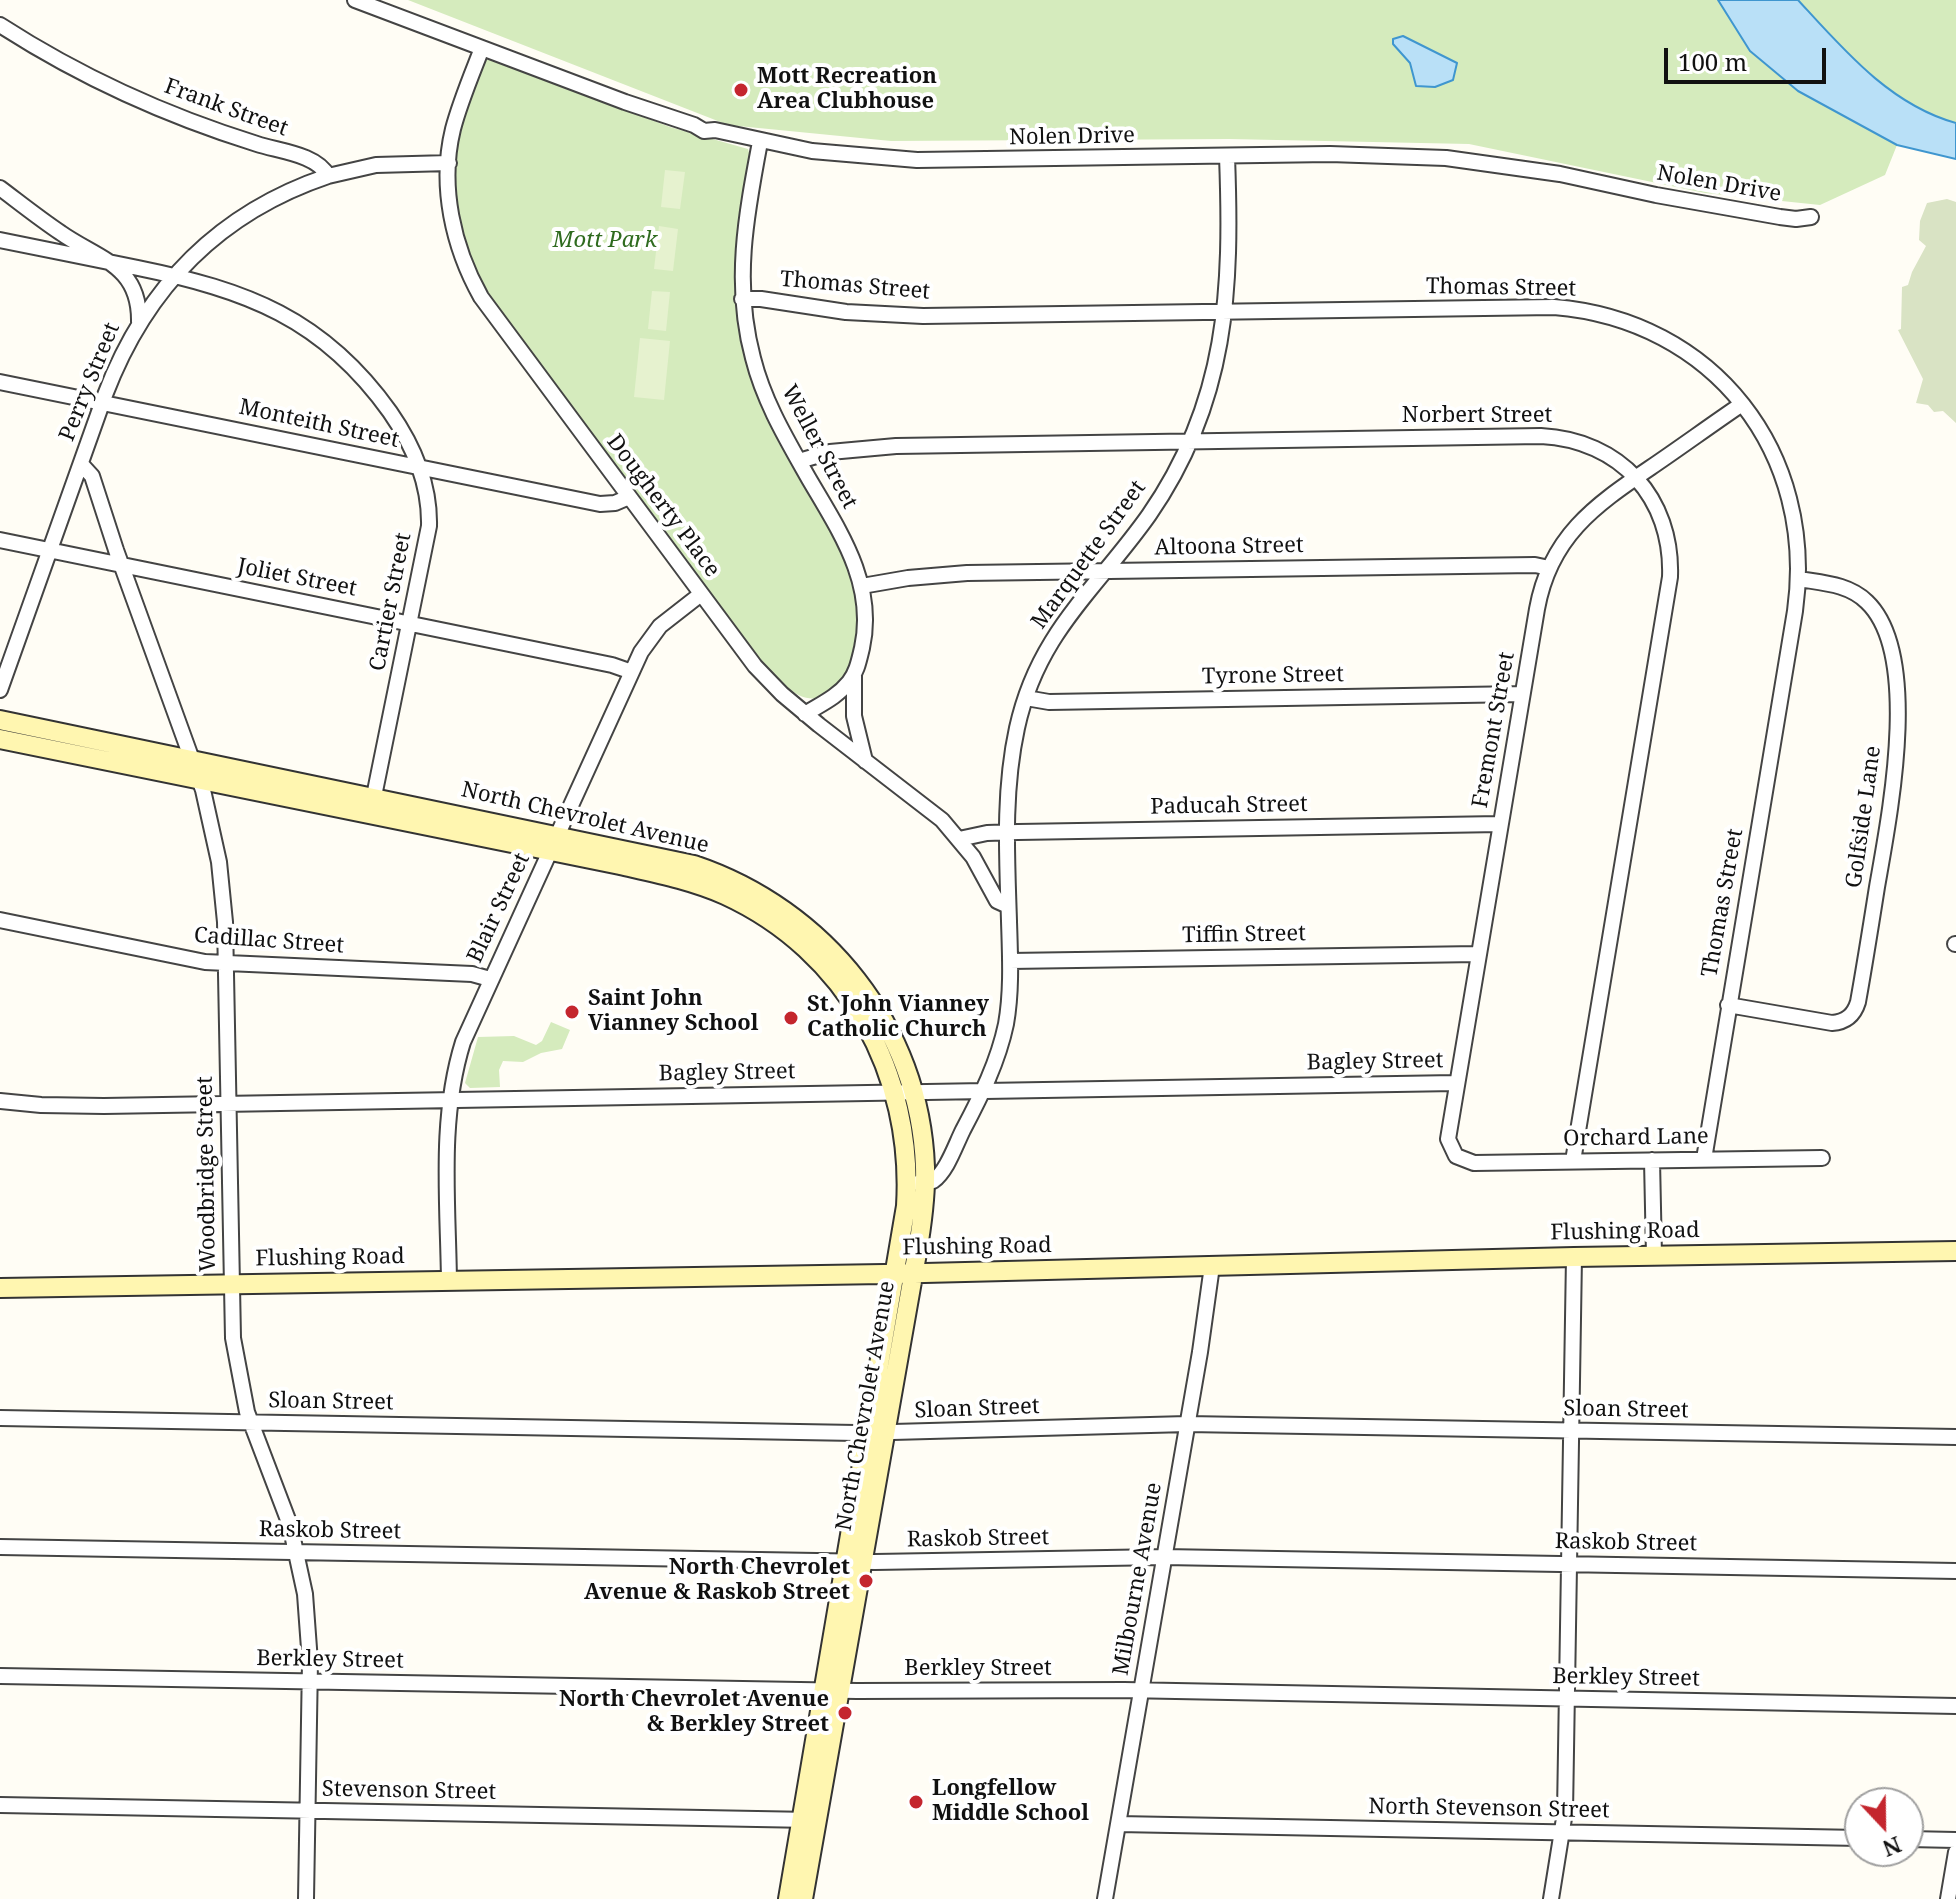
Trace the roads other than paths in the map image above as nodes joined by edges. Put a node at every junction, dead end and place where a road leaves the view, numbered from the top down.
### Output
1 (355, 0) edge
2 (0, 25) edge
3 (482, 48) junction
4 (760, 142) junction
5 (1227, 156) junction
6 (449, 163) junction
7 (328, 176) junction
8 (0, 188) edge
9 (1811, 217) dead end
10 (0, 240) edge
11 (114, 263) junction
12 (174, 276) junction
13 (742, 299) junction
14 (1226, 312) junction
15 (139, 322) junction
16 (0, 382) edge
17 (102, 402) junction
18 (1742, 404) junction
19 (1189, 441) junction
20 (799, 461) junction
21 (81, 464) junction
22 (419, 467) junction
23 (1636, 477) junction
24 (629, 497) junction
25 (0, 540) edge
26 (50, 550) junction
27 (122, 565) junction
28 (1549, 568) junction
29 (1103, 571) junction
30 (1799, 579) junction
31 (862, 586) junction
32 (701, 594) junction
33 (409, 623) junction
34 (632, 672) junction
35 (854, 675) junction
36 (0, 690) edge
37 (1522, 694) junction
38 (1026, 698) junction
39 (805, 714) junction
40 (0, 720) edge
41 (0, 739) edge
42 (193, 760) junction
43 (865, 761) junction
44 (200, 780) junction
45 (372, 806) junction
46 (1500, 824) junction
47 (1007, 832) junction
48 (959, 839) junction
49 (553, 843) junction
50 (1008, 906) junction
51 (0, 920) edge
52 (1478, 954) junction
53 (1010, 961) junction
54 (225, 963) junction
55 (490, 979) junction
56 (1728, 1005) junction
57 (1455, 1083) junction
58 (983, 1090) junction
59 (904, 1092) junction
60 (450, 1099) junction
61 (0, 1101) edge
62 (228, 1104) junction
63 (1454, 1153) joint
64 (1822, 1158) dead end
65 (1704, 1159) junction
66 (1652, 1160) junction
67 (1573, 1161) junction
68 (916, 1183) junction
69 (1956, 1251) edge
70 (1654, 1256) junction
71 (1574, 1257) junction
72 (1212, 1266) junction
73 (905, 1273) junction
74 (449, 1281) junction
75 (231, 1284) junction
76 (0, 1288) edge
77 (0, 1418) edge
78 (251, 1423) junction
79 (1187, 1424) junction
80 (1571, 1431) junction
81 (877, 1434) junction
82 (1956, 1437) edge
83 (0, 1547) edge
84 (297, 1553) junction
85 (1164, 1557) junction
86 (854, 1562) junction
87 (1569, 1564) junction
88 (1956, 1571) edge
89 (0, 1676) edge
90 (309, 1682) junction
91 (832, 1690) junction
92 (1141, 1691) junction
93 (1566, 1699) junction
94 (1956, 1706) edge
95 (0, 1805) edge
96 (307, 1811) junction
97 (810, 1820) junction
98 (1118, 1824) junction
99 (1562, 1833) junction
100 (1844, 1838) edge
101 (1924, 1839) edge
102 (1956, 1840) edge
103 (1956, 1852) edge
104 (306, 1899) edge
105 (788, 1899) edge
106 (803, 1899) edge
107 (1105, 1899) edge
108 (1551, 1899) edge
109 (1948, 1899) edge

1 - 3 street, Nolen Drive
2 - 7 street, Frank Street
3 - 4 street, Nolen Drive
3 - 6 street, Dougherty Place
4 - 5 street, Nolen Drive
4 - 13 street, Weller Street
5 - 9 street, Nolen Drive
5 - 14 street, Marquette Street
6 - 7 street
6 - 24 street, Dougherty Place
7 - 12 street, Perry Street
8 - 11 street
10 - 11 street, Cartier Street
11 - 12 street, Cartier Street
11 - 15 street
12 - 15 street, Perry Street
12 - 22 street, Cartier Street
13 - 14 street, Thomas Street
13 - 20 street, Weller Street
14 - 18 street, Thomas Street
14 - 19 street, Marquette Street
15 - 17 street, Perry Street
16 - 17 street, Monteith Street
17 - 21 street, Perry Street
17 - 22 street, Monteith Street
18 - 23 street, Fremont Street
18 - 30 street, Thomas Street
19 - 20 street, Norbert Street
19 - 23 street, Norbert Street
19 - 29 street, Marquette Street
20 - 31 street, Weller Street
21 - 26 street, Perry Street
21 - 27 street, Woodbridge Street
22 - 24 street, Monteith Street
22 - 33 street, Cartier Street
23 - 28 street, Fremont Street
23 - 67 street, Norbert Street
24 - 32 street, Dougherty Place
25 - 26 street, Joliet Street
26 - 27 street, Joliet Street
26 - 36 street, Perry Street
27 - 33 street, Joliet Street
27 - 42 street, Woodbridge Street
28 - 29 street, Altoona Street
28 - 37 street, Fremont Street
29 - 31 street, Altoona Street
29 - 38 street, Marquette Street
30 - 56 street, Thomas Street
30 - 56 street, Golfside Lane
31 - 35 street, Weller Street
32 - 34 street, Blair Street
32 - 39 street, Dougherty Place
33 - 34 street, Joliet Street
33 - 45 street, Cartier Street
34 - 49 street, Blair Street
35 - 39 street
35 - 43 street, Weller Street
37 - 38 street, Tyrone Street
37 - 46 street, Fremont Street
38 - 47 street, Marquette Street
39 - 43 street, Dougherty Place
40 - 42 street, North Chevrolet Avenue
41 - 44 street, North Chevrolet Avenue
42 - 44 street, Woodbridge Street
42 - 45 street, North Chevrolet Avenue
43 - 48 street, Dougherty Place
44 - 45 street, North Chevrolet Avenue
44 - 54 street, Woodbridge Street
45 - 49 street, North Chevrolet Avenue
46 - 47 street, Paducah Street
46 - 52 street, Fremont Street
47 - 48 street, Paducah Street
47 - 50 street, Marquette Street
48 - 50 street, Dougherty Place
49 - 55 street, Blair Street
49 - 59 street, North Chevrolet Avenue
50 - 53 street, Marquette Street
51 - 54 street, Cadillac Street
52 - 53 street, Tiffin Street
52 - 57 street, Fremont Street
53 - 58 street, Marquette Street
54 - 55 street, Cadillac Street
54 - 62 street, Woodbridge Street
55 - 60 street, Blair Street
56 - 65 street, Thomas Street
57 - 58 street, Bagley Street
57 - 63 street, Fremont Street
58 - 59 street, Bagley Street
58 - 68 street, Marquette Street
59 - 60 street, Bagley Street
59 - 68 street, North Chevrolet Avenue
60 - 62 street, Bagley Street
60 - 74 street, Blair Street
61 - 62 street, Bagley Street
62 - 75 street, Woodbridge Street
63 - 67 street, Orchard Lane
64 - 65 street, Orchard Lane
65 - 66 street, Orchard Lane
66 - 67 street, Orchard Lane
66 - 70 street
68 - 73 street, North Chevrolet Avenue
69 - 70 street, Flushing Road
70 - 71 street, Flushing Road
71 - 72 street, Flushing Road
71 - 80 street
72 - 73 street, Flushing Road
72 - 79 street, Milbourne Avenue
73 - 74 street, Flushing Road
73 - 81 street, North Chevrolet Avenue
74 - 75 street, Flushing Road
75 - 76 street, Flushing Road
75 - 78 street, Woodbridge Street
77 - 78 street, Sloan Street
78 - 81 street, Sloan Street
78 - 84 street, Woodbridge Street
79 - 80 street, Sloan Street
79 - 81 street, Sloan Street
79 - 85 street, Milbourne Avenue
80 - 82 street, Sloan Street
80 - 87 street
81 - 86 street, North Chevrolet Avenue
83 - 84 street, Raskob Street
84 - 86 street, Raskob Street
84 - 90 street, Woodbridge Street
85 - 86 street, Raskob Street
85 - 87 street, Raskob Street
85 - 92 street, Milbourne Avenue
86 - 91 street, North Chevrolet Avenue
87 - 88 street, Raskob Street
87 - 93 street
89 - 90 street, Berkley Street
90 - 91 street, Berkley Street
90 - 96 street, Woodbridge Street
91 - 92 street, Berkley Street
91 - 97 street, North Chevrolet Avenue
92 - 93 street, Berkley Street
92 - 98 street, Milbourne Avenue
93 - 94 street, Berkley Street
93 - 99 street
95 - 96 street, Stevenson Street
96 - 97 street, Stevenson Street
96 - 104 street, Woodbridge Street
97 - 105 street, North Chevrolet Avenue
97 - 106 street, North Chevrolet Avenue
98 - 99 street, North Stevenson Street
98 - 107 street, Milbourne Avenue
99 - 100 street, North Stevenson Street
99 - 108 street
101 - 102 street
103 - 109 street

